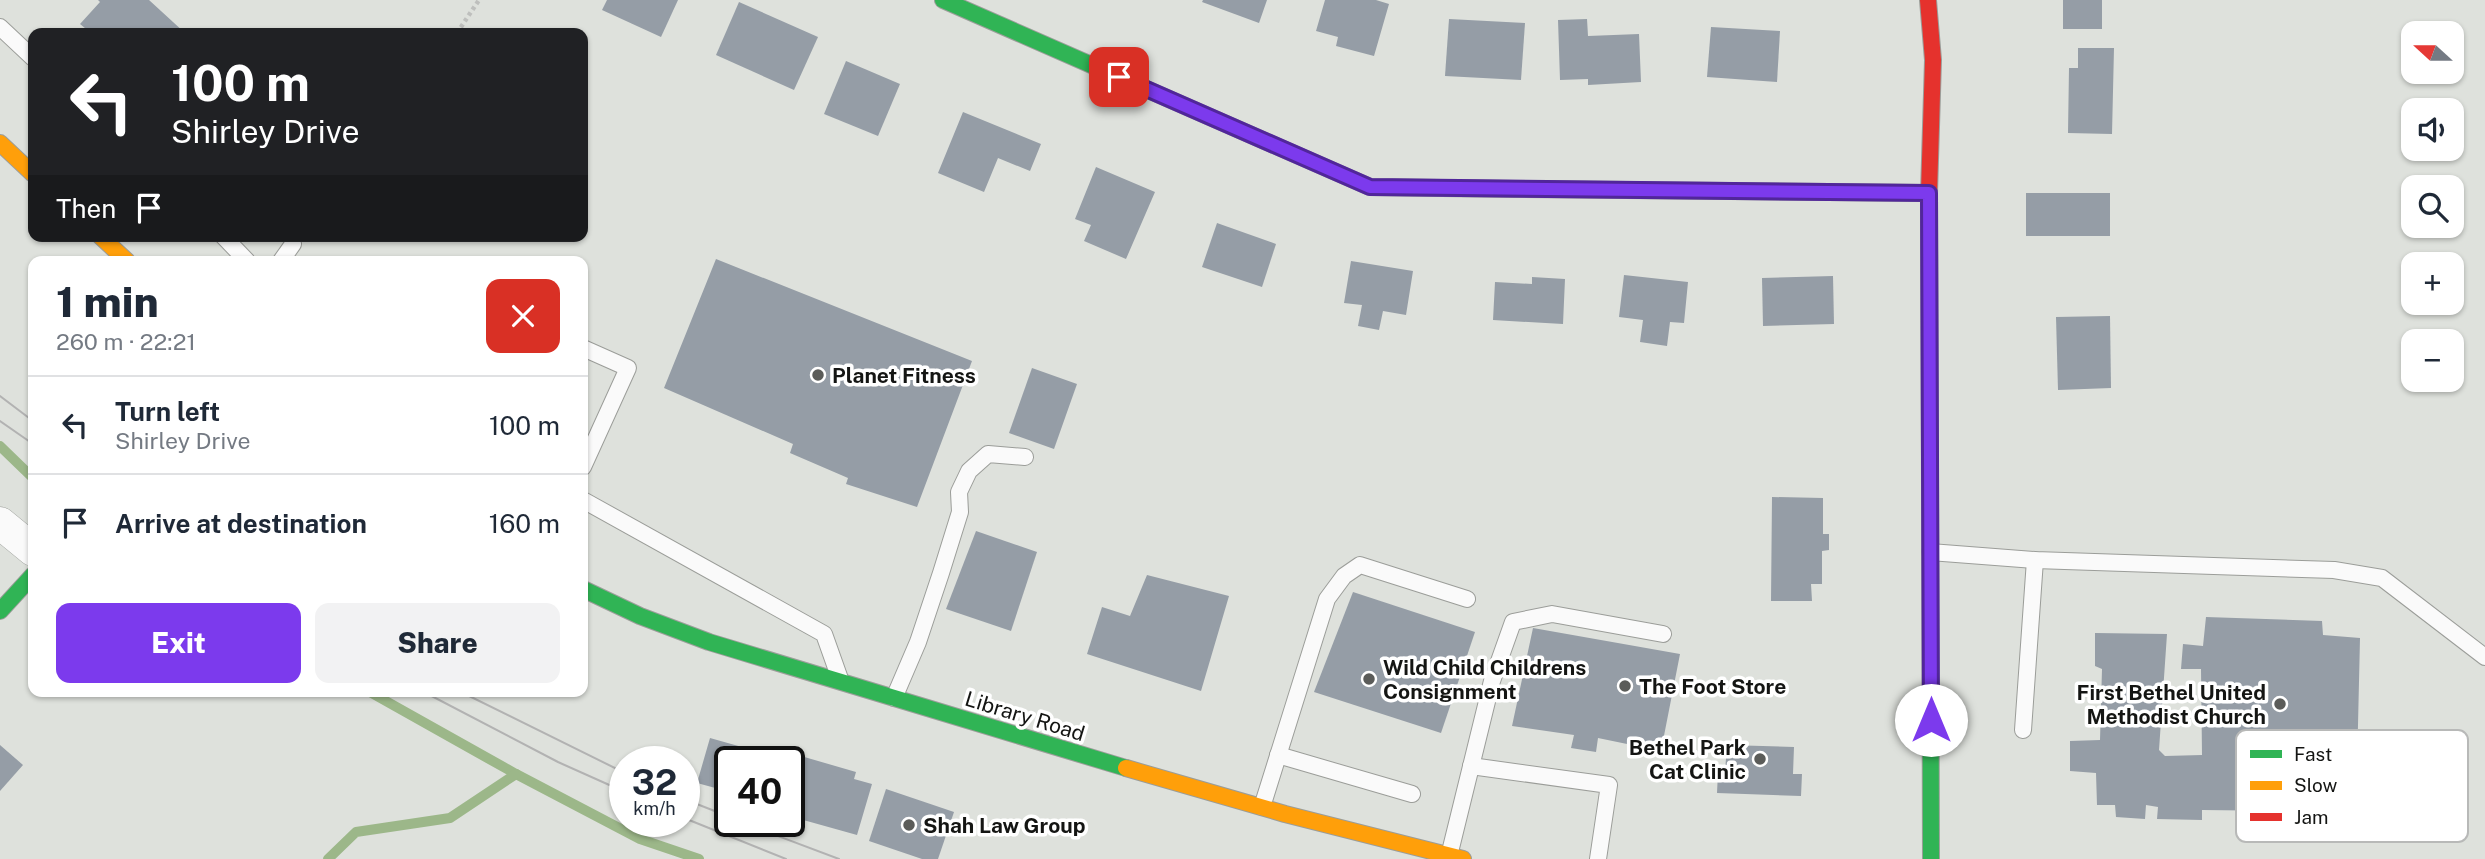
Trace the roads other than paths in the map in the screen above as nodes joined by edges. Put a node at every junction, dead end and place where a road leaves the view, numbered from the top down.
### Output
1 (943, 0) edge
2 (1928, 0) edge
3 (0, 27) edge
4 (28, 53) edge
5 (0, 143) edge
6 (28, 169) edge
7 (1929, 193) junction
8 (106, 242) edge
9 (229, 242) edge
10 (293, 244) dead end
11 (122, 256) edge
12 (242, 256) edge
13 (285, 256) edge
14 (588, 350) edge
15 (588, 456) edge
16 (1025, 457) dead end
17 (588, 503) edge
18 (0, 523) edge
19 (28, 546) edge
20 (1930, 552) junction
21 (2035, 560) junction
22 (28, 581) edge
23 (588, 591) edge
24 (1466, 599) dead end
25 (0, 611) edge
26 (1663, 634) dead end
27 (2485, 657) edge
28 (841, 682) junction
29 (894, 698) junction
30 (2023, 730) dead end
31 (1278, 755) junction
32 (1471, 766) junction
33 (1412, 794) dead end
34 (1262, 807) junction
35 (1456, 858) edge
36 (1598, 859) edge
37 (1931, 859) edge

1 - 7 street
2 - 7 street
3 - 4 lane
5 - 6 street
7 - 20 street
8 - 11 street
9 - 12 lane
10 - 13 lane
14 - 15 lane
16 - 29 lane
17 - 28 lane
18 - 19 street
20 - 21 lane
20 - 37 street
21 - 27 lane
21 - 30 lane
22 - 25 street
23 - 28 street, Library Road
24 - 31 lane
26 - 32 lane
28 - 29 street, Library Road
29 - 34 street, Library Road
31 - 33 lane
31 - 34 lane
32 - 35 lane
32 - 36 lane
34 - 35 street, Library Road

